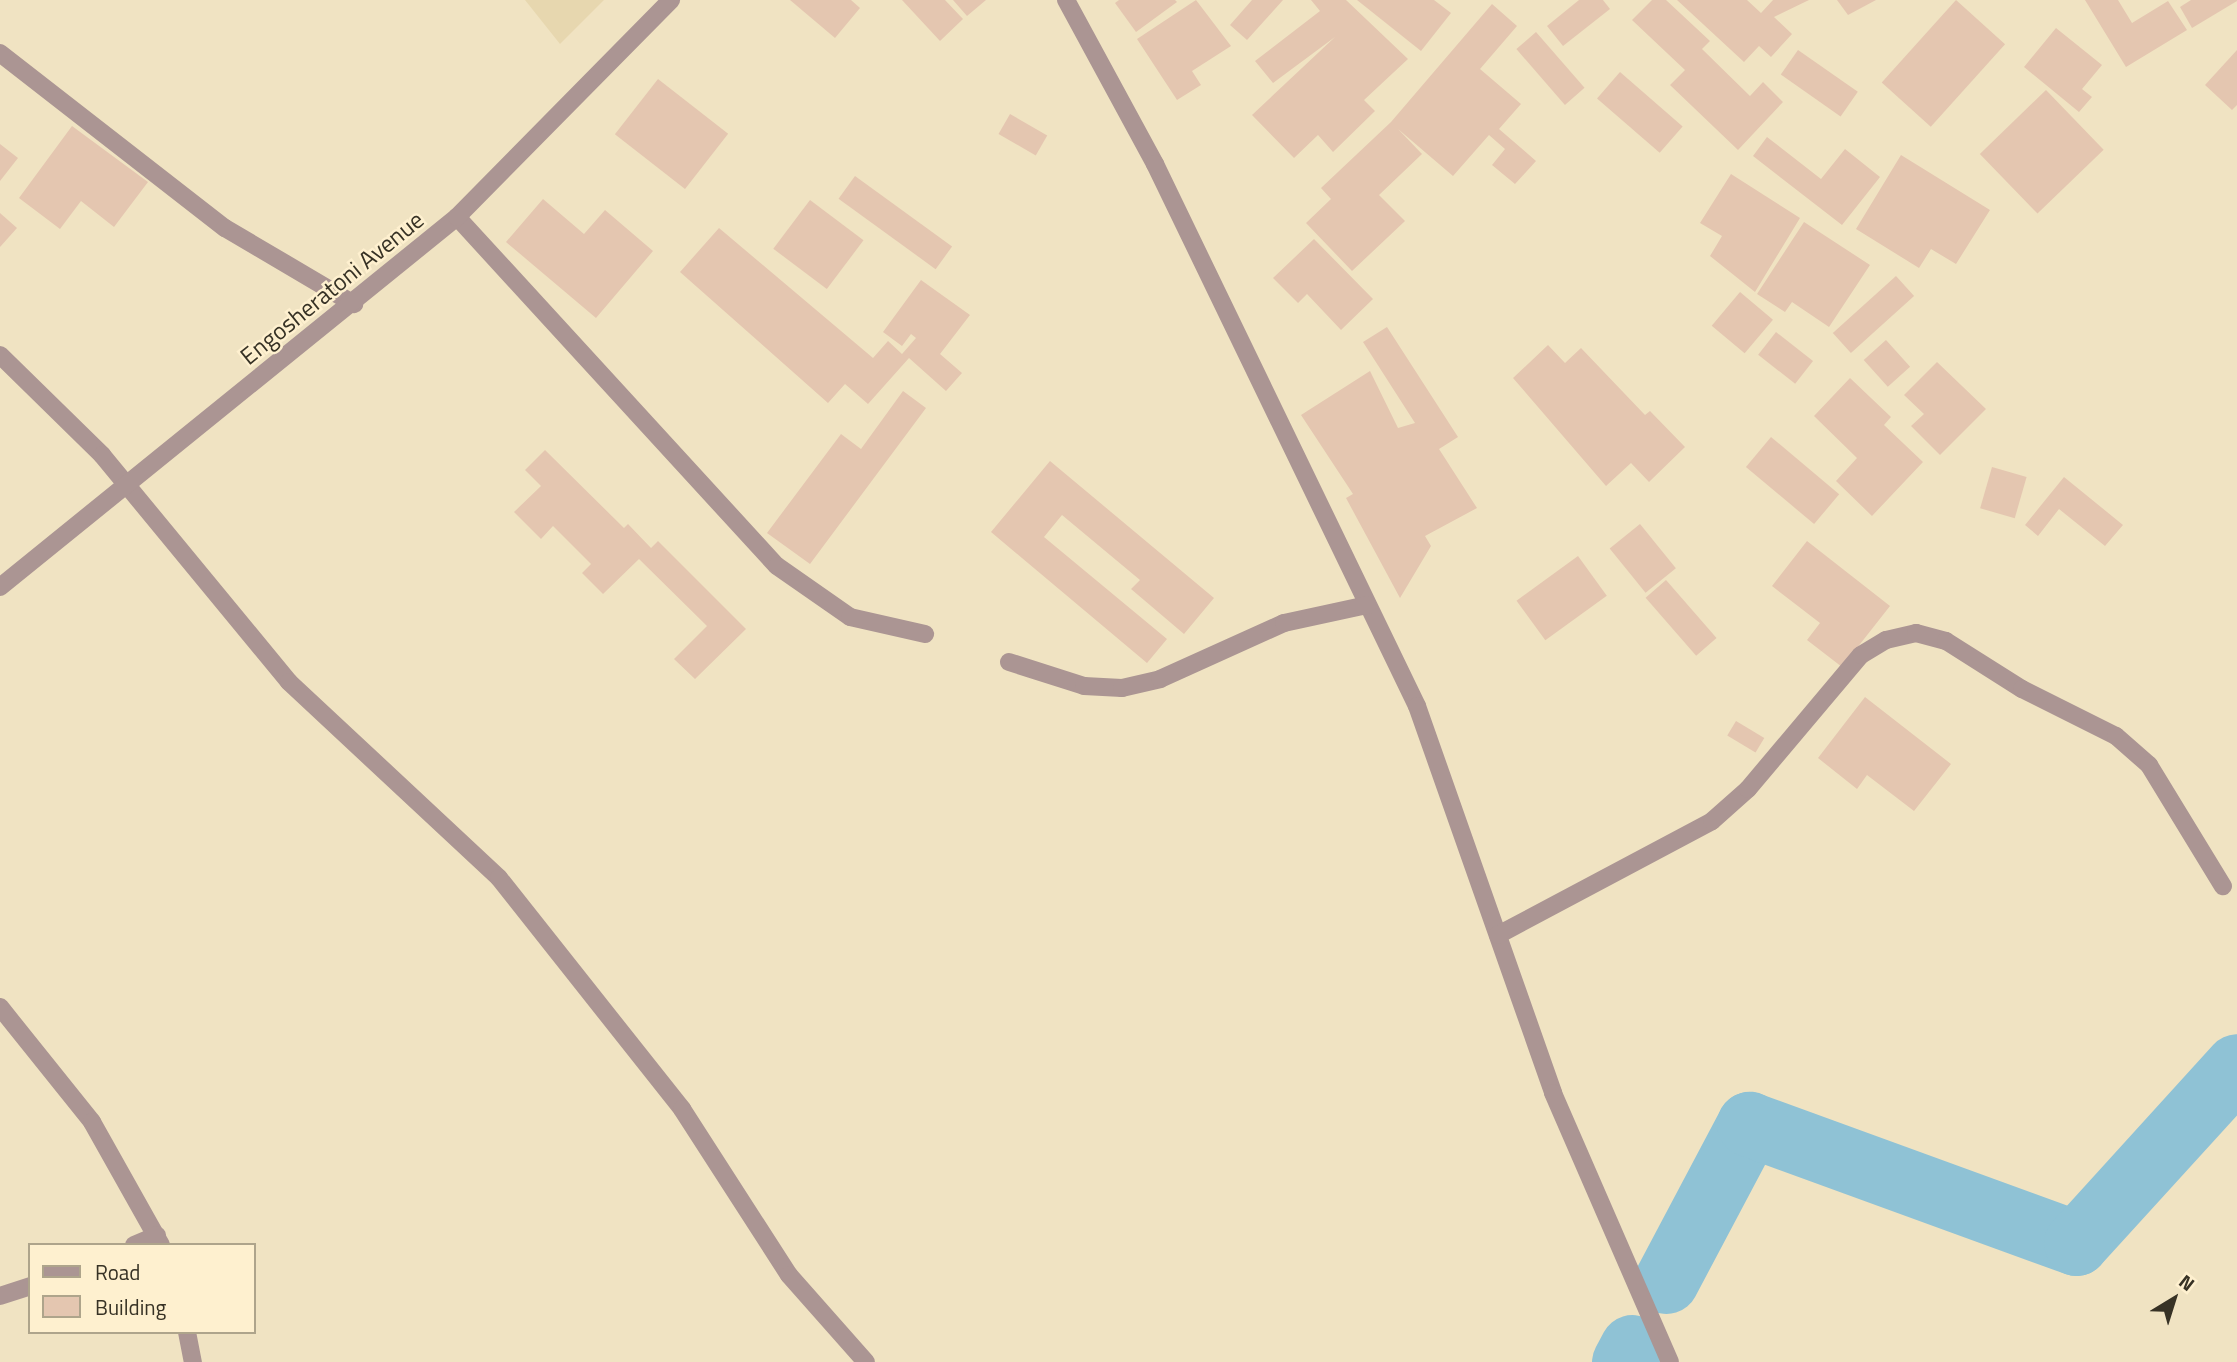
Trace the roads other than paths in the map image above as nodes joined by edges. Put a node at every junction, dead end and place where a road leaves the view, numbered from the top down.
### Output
1 (671, 0) edge
2 (1066, 0) edge
3 (0, 53) edge
4 (457, 217) junction
5 (354, 304) junction
6 (0, 355) edge
7 (129, 487) junction
8 (0, 587) edge
9 (1367, 605) junction
10 (925, 635) dead end
11 (1009, 662) dead end
12 (2224, 886) dead end
13 (1498, 935) junction
14 (0, 1007) edge
15 (159, 1240) edge
16 (28, 1287) edge
17 (0, 1296) edge
18 (187, 1334) edge
19 (193, 1362) edge
20 (866, 1362) edge
21 (1670, 1362) edge

1 - 4 street, Engosheratoni Avenue
2 - 9 street
3 - 5 street
4 - 5 street, Engosheratoni Avenue
4 - 10 street
5 - 7 street, Engosheratoni Avenue
6 - 7 street
7 - 8 street, Engosheratoni Avenue
7 - 20 street
9 - 11 street
9 - 13 street
12 - 13 street
13 - 21 street
14 - 15 street
16 - 17 street
18 - 19 street

